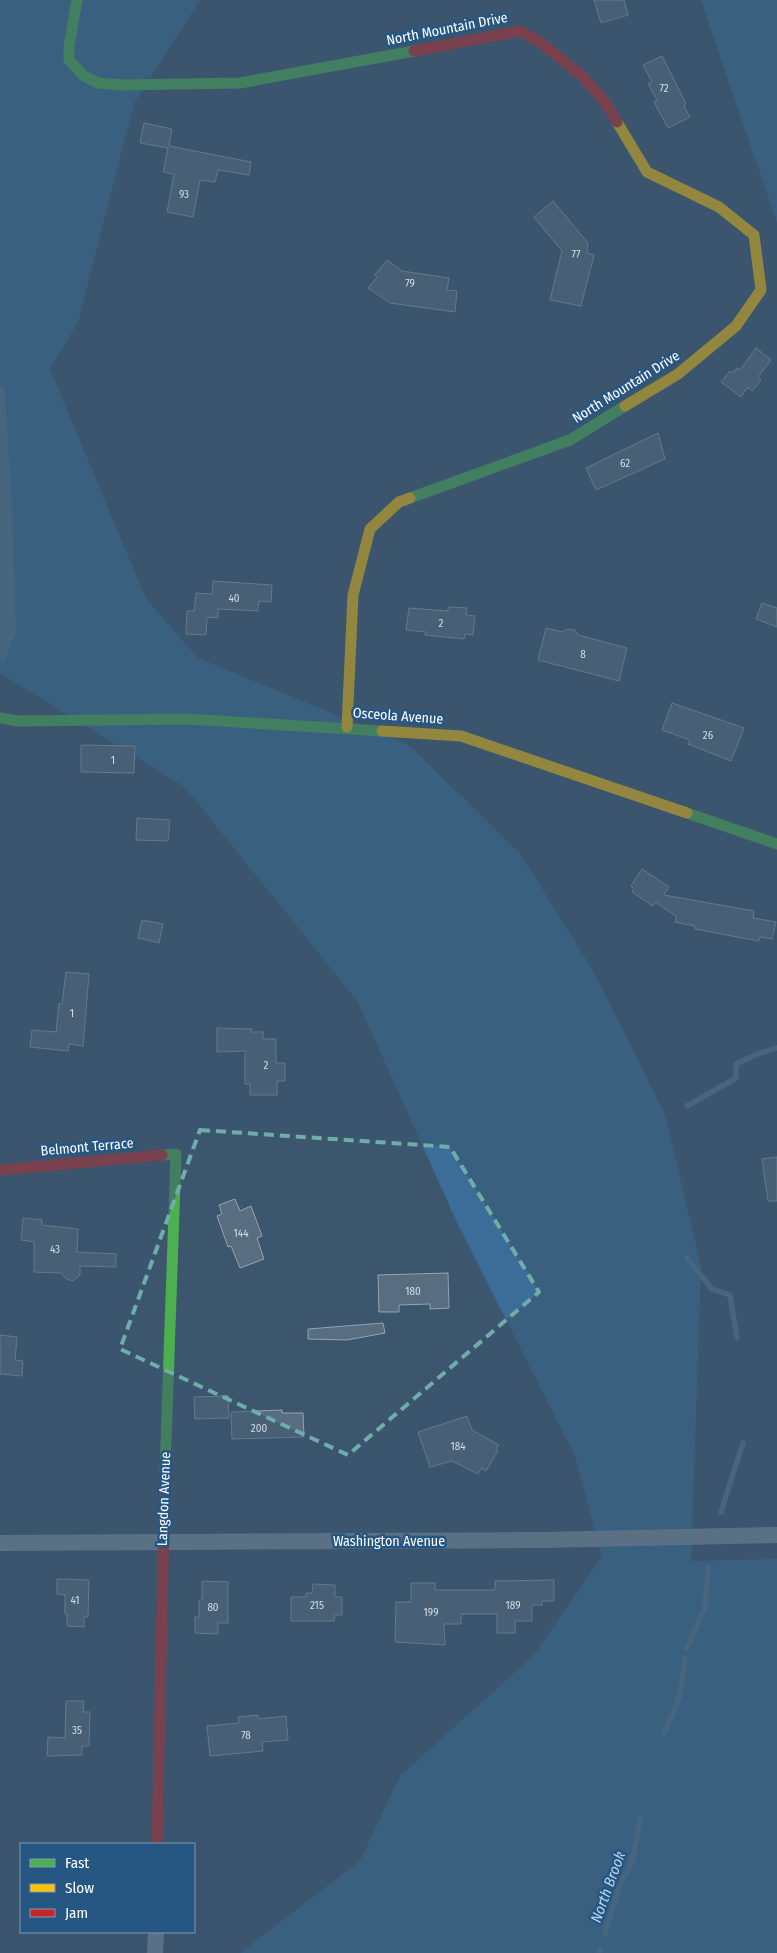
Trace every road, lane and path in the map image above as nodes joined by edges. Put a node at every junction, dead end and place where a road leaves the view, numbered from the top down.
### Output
1 (77, 0) edge
2 (0, 718) edge
3 (347, 728) junction
4 (777, 844) edge
5 (176, 1154) joint
6 (0, 1170) edge
7 (777, 1535) edge
8 (163, 1542) junction
9 (0, 1543) edge
10 (157, 1843) edge
11 (156, 1933) edge
12 (155, 1953) edge

1 - 3 street, North Mountain Drive
2 - 3 street, Osceola Avenue
3 - 4 street, Osceola Avenue
5 - 6 street, Belmont Terrace
5 - 8 street, Langdon Avenue
7 - 8 street, Washington Avenue
8 - 9 street, Washington Avenue
8 - 10 street, Langdon Avenue
11 - 12 street

